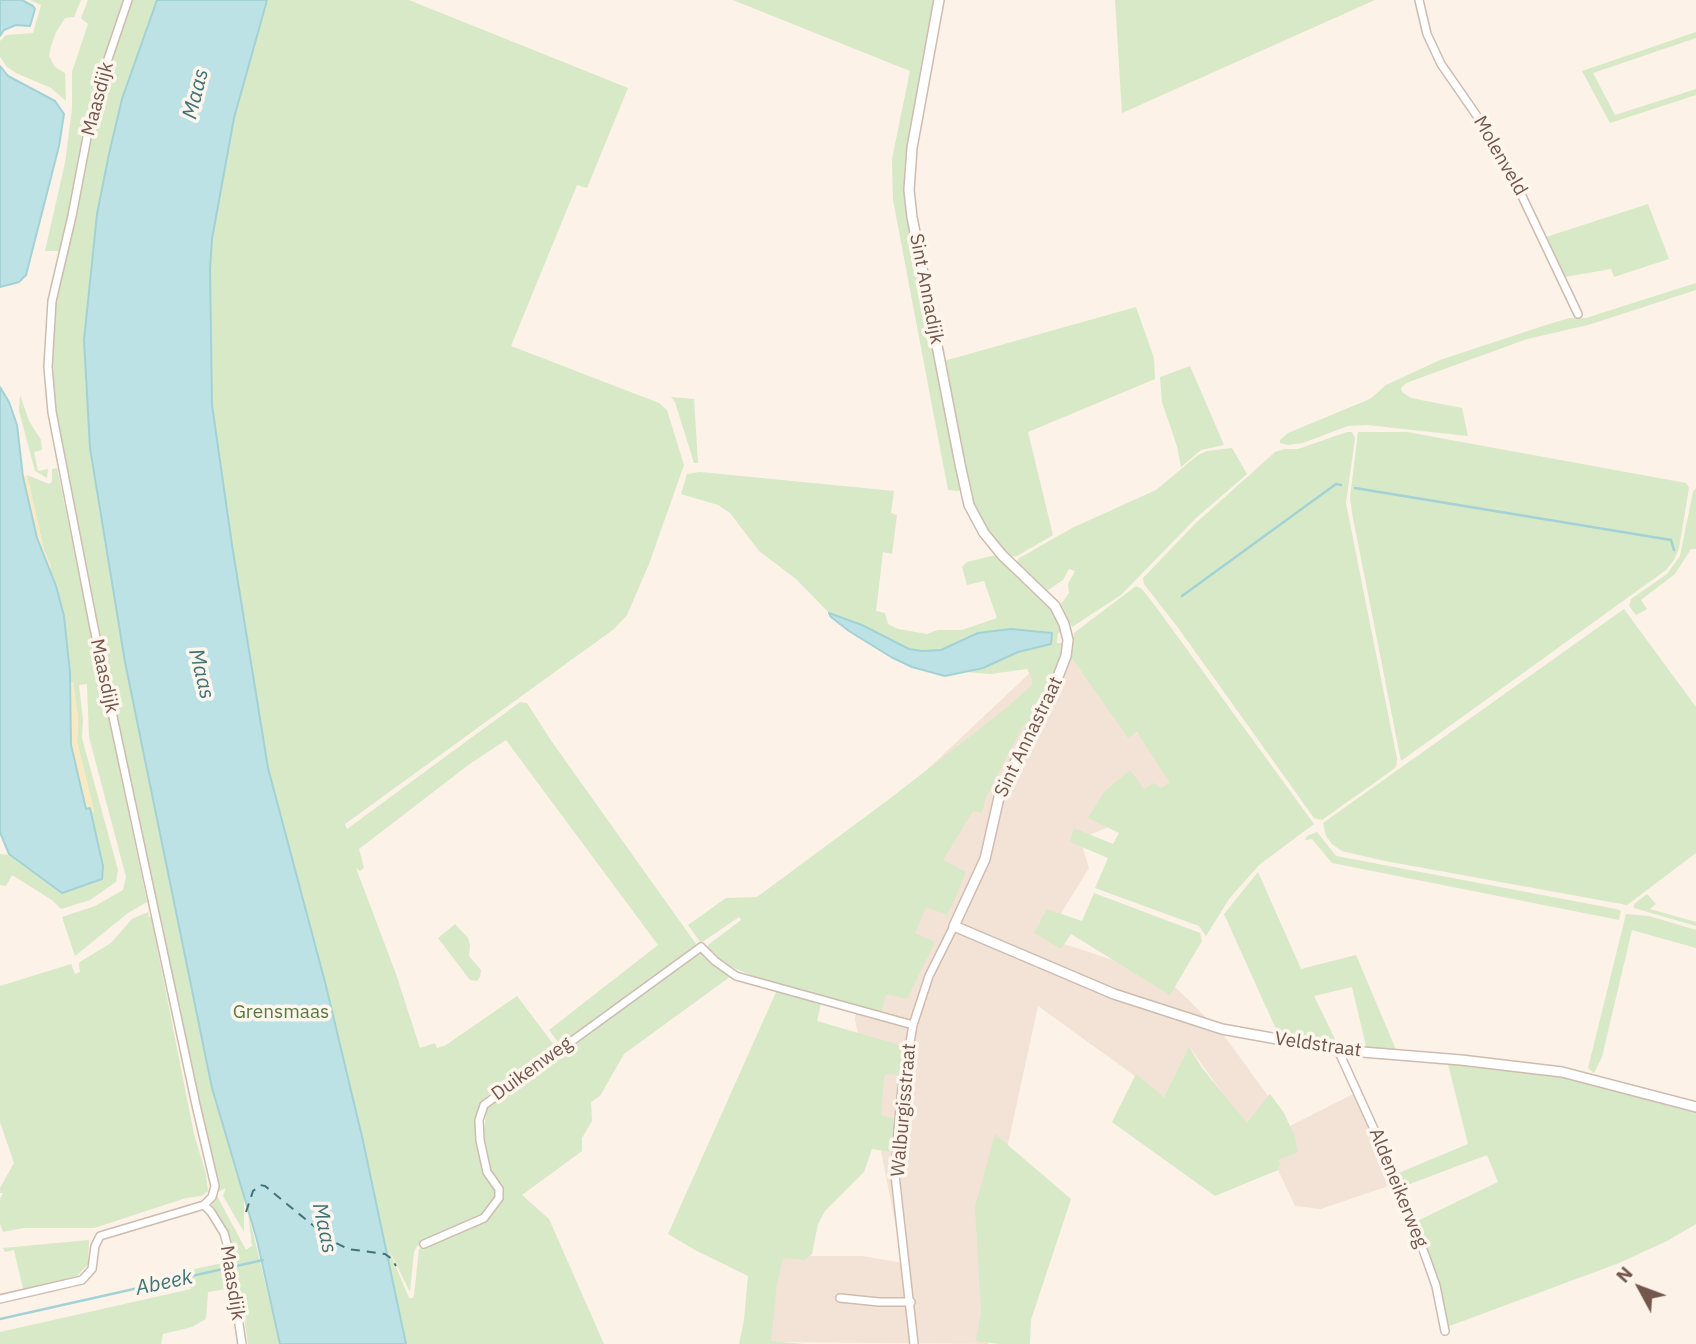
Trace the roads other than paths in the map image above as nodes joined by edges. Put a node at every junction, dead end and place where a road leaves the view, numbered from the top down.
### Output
1 (128, 0) edge
2 (939, 0) edge
3 (1419, 0) edge
4 (1578, 314) dead end
5 (1010, 564) joint
6 (954, 926) junction
7 (913, 1026) junction
8 (1338, 1050) junction
9 (1696, 1107) edge
10 (204, 1205) junction
11 (424, 1244) dead end
12 (840, 1298) dead end
13 (0, 1299) edge
14 (911, 1302) junction
15 (1445, 1331) dead end
16 (242, 1344) edge
17 (914, 1344) edge

1 - 10 street, Maasdijk
2 - 5 street, Sint Annadijk
3 - 4 street, Molenveld
5 - 6 street, Sint Annastraat
6 - 7 street, Walburgisstraat
6 - 8 street, Veldstraat
7 - 11 street, Duikenweg
7 - 14 street, Walburgisstraat
8 - 9 street, Veldstraat
8 - 15 street, Aldeneikerweg
10 - 13 street
10 - 16 street, Maasdijk
12 - 14 street
14 - 17 street, Walburgisstraat

